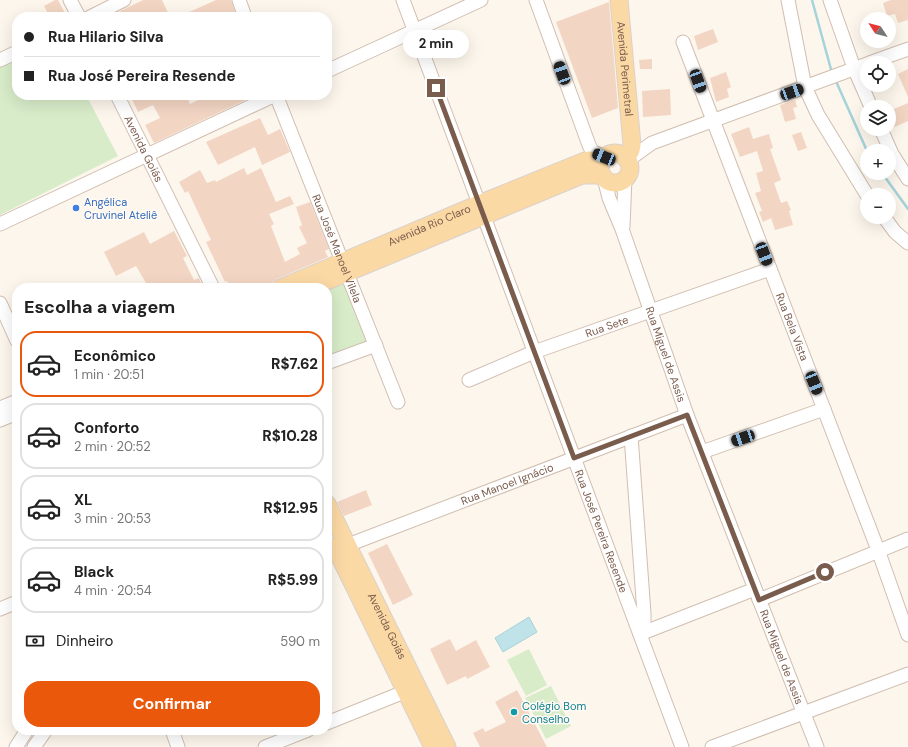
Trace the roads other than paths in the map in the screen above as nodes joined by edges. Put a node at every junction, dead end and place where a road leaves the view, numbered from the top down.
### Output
1 (70, 0) edge
2 (124, 0) edge
3 (239, 0) edge
4 (403, 0) edge
5 (481, 0) edge
6 (536, 0) edge
7 (620, 0) edge
8 (788, 0) edge
9 (830, 0) edge
10 (76, 12) edge
11 (100, 12) edge
12 (243, 12) edge
13 (414, 31) junction
14 (683, 42) dead end
15 (908, 49) edge
16 (12, 54) edge
17 (888, 56) edge
18 (0, 60) edge
19 (860, 66) edge
20 (332, 69) edge
21 (849, 70) junction
22 (805, 87) junction
23 (120, 100) edge
24 (264, 100) edge
25 (277, 100) edge
26 (867, 100) edge
27 (713, 121) junction
28 (884, 136) edge
29 (147, 154) junction
30 (612, 164) junction
31 (625, 178) joint
32 (908, 179) edge
33 (863, 188) edge
34 (481, 210) junction
35 (0, 224) edge
36 (890, 224) edge
37 (622, 229) junction
38 (908, 243) edge
39 (345, 267) junction
40 (770, 268) junction
41 (211, 283) edge
42 (296, 283) edge
43 (318, 283) edge
44 (0, 303) edge
45 (651, 310) junction
46 (12, 331) edge
47 (376, 345) junction
48 (534, 352) junction
49 (332, 361) edge
50 (469, 380) dead end
51 (398, 402) dead end
52 (12, 403) edge
53 (0, 408) edge
54 (824, 409) junction
55 (12, 415) edge
56 (687, 415) junction
57 (0, 420) edge
58 (631, 436) junction
59 (702, 452) junction
60 (574, 458) junction
61 (332, 526) edge
62 (908, 539) edge
63 (332, 540) edge
64 (337, 549) edge
65 (878, 550) junction
66 (757, 595) junction
67 (12, 604) edge
68 (0, 609) edge
69 (640, 634) junction
70 (908, 634) edge
71 (908, 674) edge
72 (412, 689) junction
73 (804, 713) junction
74 (332, 721) edge
75 (24, 735) edge
76 (42, 735) edge
77 (174, 735) edge
78 (295, 735) edge
79 (739, 742) edge
80 (16, 747) edge
81 (34, 747) edge
82 (178, 747) edge
83 (265, 747) edge
84 (433, 747) edge
85 (447, 747) edge
86 (682, 747) edge
87 (712, 747) edge
88 (817, 747) edge

1 - 10 street
2 - 11 street
3 - 12 street
4 - 13 street, Rua José Pereira Resende
5 - 13 street
6 - 30 street
7 - 30 main road, Avenida Perimetral
8 - 22 street
9 - 21 street
13 - 20 street
13 - 34 street, Rua José Pereira Resende
14 - 27 street, Rua Bela Vista
15 - 17 street
16 - 18 street
19 - 21 street
21 - 22 street
21 - 26 street
22 - 27 street
22 - 33 street
23 - 29 street, Avenida Goiás
24 - 29 street
25 - 39 street, Rua José Manoel Vilela
27 - 30 street
27 - 40 street, Rua Bela Vista
28 - 32 street
29 - 35 street
29 - 41 street, Avenida Goiás
30 - 31 main road, Avenida Rio Claro
30 - 34 main road, Avenida Rio Claro
30 - 37 street, Rua Miguel de Assis
31 - 37 street, Rua Miguel de Assis
34 - 39 main road, Avenida Rio Claro
34 - 48 street, Rua José Pereira Resende
36 - 38 street
37 - 45 street, Rua Miguel de Assis
39 - 42 main road, Avenida Rio Claro
39 - 43 main road, Avenida Rio Claro
39 - 47 street, Rua José Manoel Vilela
40 - 45 street, Rua Sete
40 - 54 street, Rua Bela Vista
44 - 46 street
45 - 48 street, Rua Sete
45 - 56 street, Rua Miguel de Assis
47 - 49 street
47 - 51 street, Rua José Manoel Vilela
48 - 50 street, Rua Sete
48 - 60 street, Rua José Pereira Resende
52 - 53 street
54 - 59 street
54 - 65 street, Rua Bela Vista
55 - 57 street
56 - 58 street, Rua Manoel Ignácio
56 - 59 street, Rua Miguel de Assis
58 - 60 street, Rua Manoel Ignácio
58 - 69 street
59 - 66 street, Rua Miguel de Assis
60 - 64 street, Rua Manoel Ignácio
60 - 69 street, Rua José Pereira Resende
61 - 64 main road, Avenida Goiás
62 - 65 street
63 - 64 main road, Avenida Goiás
64 - 72 main road, Avenida Goiás
65 - 66 street
65 - 70 street, Rua Bela Vista
66 - 69 street
66 - 73 street, Rua Miguel de Assis
67 - 68 street
69 - 86 street, Rua José Pereira Resende
71 - 73 street
72 - 74 street
72 - 84 main road, Avenida Goiás
72 - 85 main road, Avenida Goiás
73 - 79 street
73 - 88 street, Rua Miguel de Assis
75 - 80 street
76 - 81 street
77 - 82 street
78 - 83 street
79 - 87 street

